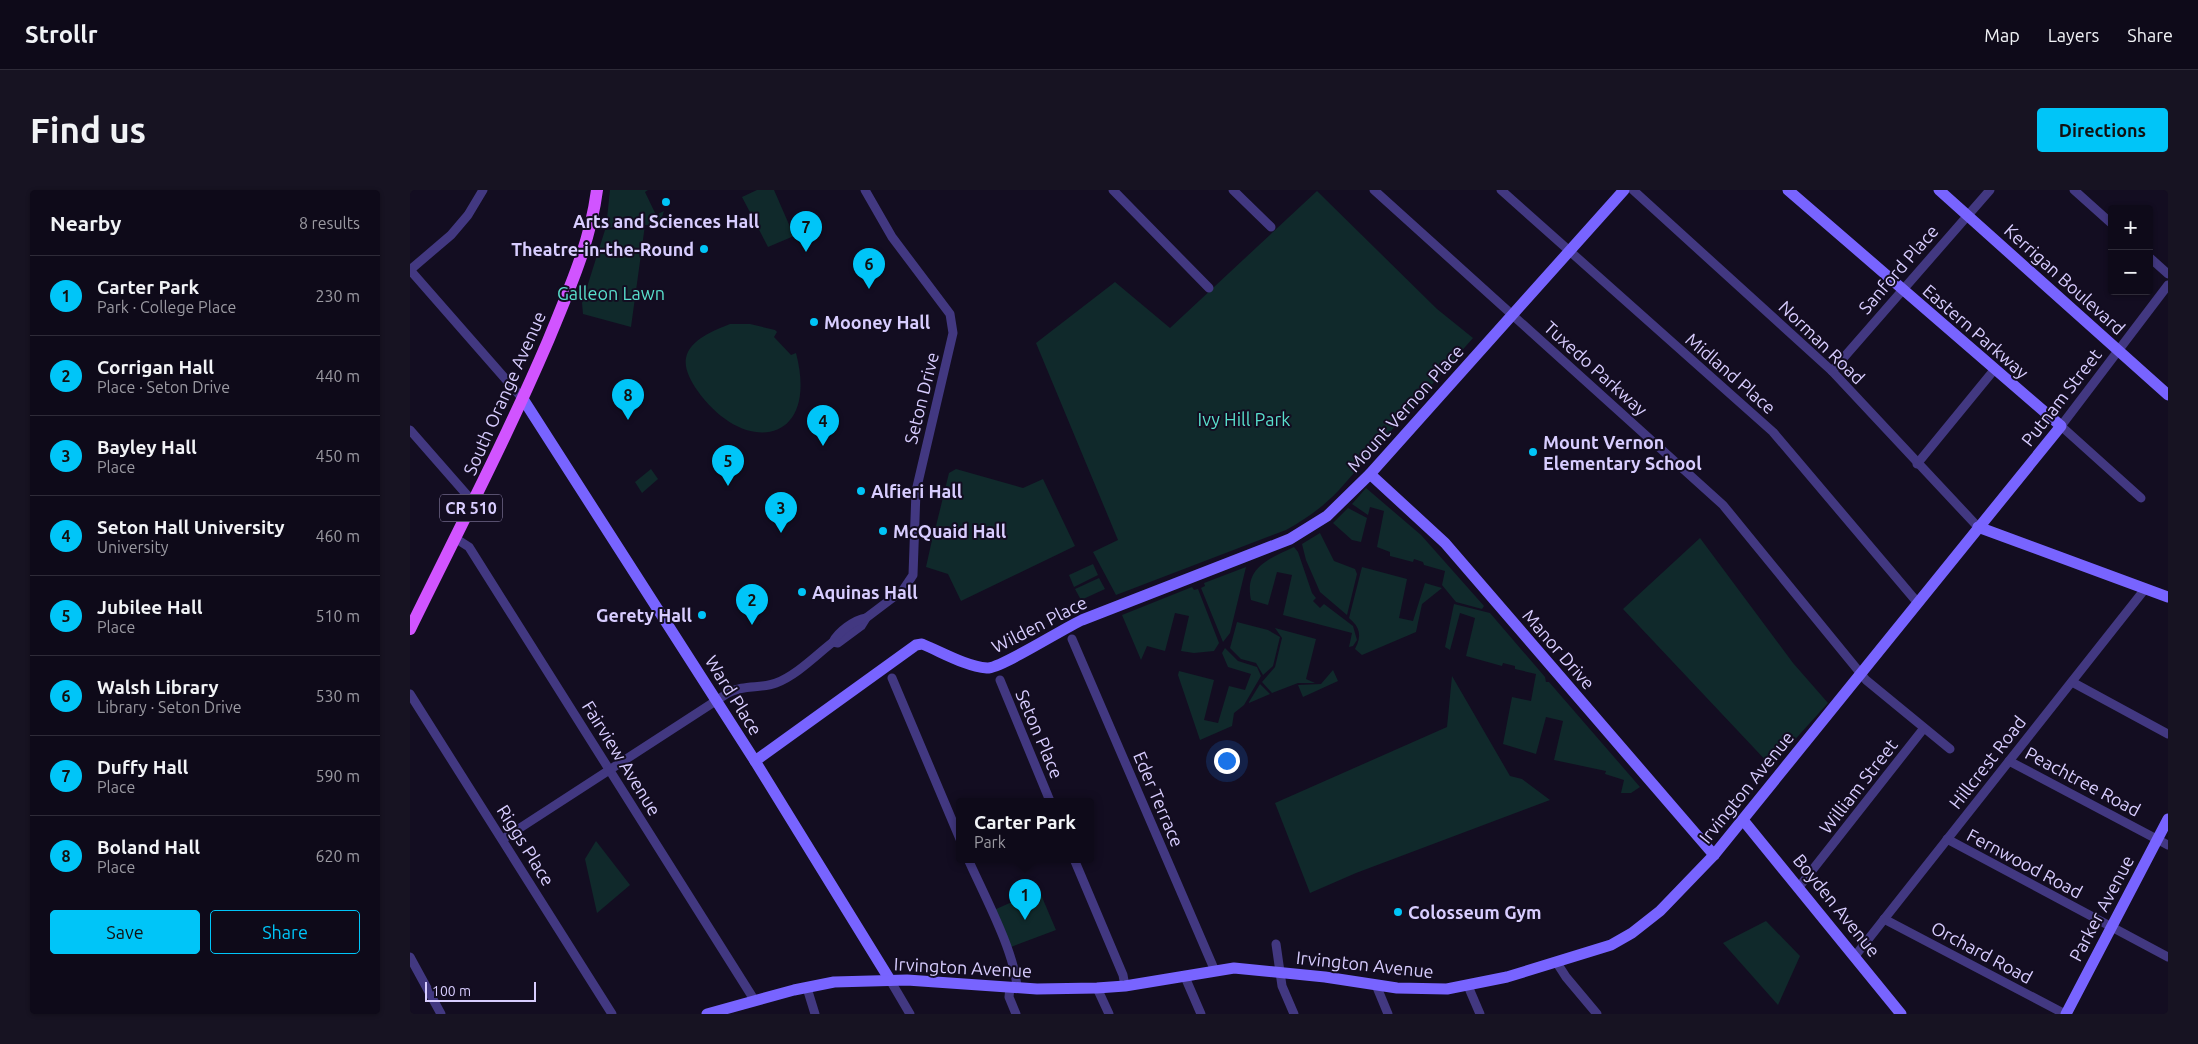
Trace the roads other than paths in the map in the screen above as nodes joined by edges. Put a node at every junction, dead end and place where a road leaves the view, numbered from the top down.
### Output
1 (483, 190) edge
2 (597, 190) edge
3 (865, 190) edge
4 (1113, 190) edge
5 (1233, 190) edge
6 (1374, 190) edge
7 (1390, 190) edge
8 (1501, 190) edge
9 (1624, 190) edge
10 (1633, 190) edge
11 (1788, 190) edge
12 (1939, 190) edge
13 (1990, 190) edge
14 (2074, 190) edge
15 (1382, 198) junction
16 (1967, 215) junction
17 (2108, 220) edge
18 (1270, 227) dead end
19 (1569, 252) junction
20 (2153, 261) edge
21 (410, 270) edge
22 (2168, 274) edge
23 (2168, 285) edge
24 (1209, 288) dead end
25 (1902, 289) junction
26 (1512, 315) junction
27 (2119, 351) junction
28 (1994, 370) junction
29 (1832, 371) junction
30 (2168, 395) edge
31 (523, 399) junction
32 (2061, 426) junction
33 (410, 430) edge
34 (1917, 464) junction
35 (1370, 474) junction
36 (2142, 498) dead end
37 (474, 503) junction
38 (1978, 527) junction
39 (455, 538) junction
40 (1167, 588) joint
41 (2145, 589) junction
42 (2168, 597) edge
43 (1917, 602) junction
44 (413, 613) edge
45 (410, 629) edge
46 (1072, 639) dead end
47 (1860, 674) junction
48 (892, 678) dead end
49 (1000, 680) dead end
50 (2072, 682) junction
51 (410, 694) edge
52 (716, 700) junction
53 (1924, 728) junction
54 (2168, 734) edge
55 (1950, 749) dead end
56 (755, 761) junction
57 (2008, 761) junction
58 (610, 769) junction
59 (1049, 798) edge
60 (2168, 819) edge
61 (1744, 820) junction
62 (956, 830) edge
63 (503, 839) junction
64 (1947, 839) junction
65 (2158, 839) junction
66 (2168, 845) edge
67 (1714, 855) junction
68 (970, 863) edge
69 (1076, 863) edge
70 (1799, 886) junction
71 (1884, 918) junction
72 (2111, 927) junction
73 (1276, 944) dead end
74 (1855, 956) junction
75 (410, 957) edge
76 (2168, 957) edge
77 (1557, 963) junction
78 (1215, 971) junction
79 (1279, 972) junction
80 (1185, 977) junction
81 (890, 980) junction
82 (1376, 985) junction
83 (1125, 986) junction
84 (1468, 986) junction
85 (807, 988) junction
86 (1014, 988) junction
87 (1098, 988) junction
88 (755, 1001) junction
89 (441, 1014) edge
90 (612, 1014) edge
91 (707, 1014) edge
92 (815, 1014) edge
93 (910, 1014) edge
94 (1016, 1014) edge
95 (1109, 1014) edge
96 (1201, 1014) edge
97 (1294, 1014) edge
98 (1388, 1014) edge
99 (1480, 1014) edge
100 (1596, 1014) edge
101 (1901, 1014) edge
102 (2065, 1014) edge

1 - 21 street
2 - 31 main road, South Orange Avenue / CR 510
3 - 52 street, Seton Drive
4 - 24 street
5 - 18 street
6 - 15 street, Tuxedo Parkway
7 - 15 street
8 - 19 street, Midland Place
9 - 19 street, Mount Vernon Place
10 - 29 street, Norman Road
11 - 25 street, Eastern Parkway
12 - 16 street, Kerrigan Boulevard
13 - 16 street, Sanford Place
14 - 17 street
15 - 26 street, Tuxedo Parkway
16 - 25 street, Sanford Place
16 - 27 street, Kerrigan Boulevard
19 - 26 street, Mount Vernon Place
19 - 43 street, Midland Place
20 - 22 street
21 - 31 street
23 - 27 street, Putnam Street
25 - 28 street, Eastern Parkway
25 - 29 street, Sanford Place
26 - 35 street, Mount Vernon Place
26 - 47 street, Tuxedo Parkway
27 - 30 street, Kerrigan Boulevard
27 - 32 street, Putnam Street
28 - 32 street, Eastern Parkway
28 - 34 street
29 - 34 street, Norman Road
31 - 37 main road, South Orange Avenue / CR 510
31 - 52 street, Ward Place
32 - 36 street, Eastern Parkway
32 - 38 street, Putnam Street
33 - 37 street
34 - 38 street, Norman Road
35 - 40 street, Mount Vernon Place
35 - 67 street, Manor Drive
37 - 39 main road, South Orange Avenue / CR 510
38 - 41 street
38 - 43 street, Irvington Avenue
39 - 44 main road, South Orange Avenue / CR 510
39 - 58 street, Fairview Avenue
40 - 56 street, Wilden Place
41 - 42 street
41 - 50 street, Hillcrest Road
43 - 47 street, Irvington Avenue
44 - 45 main road, South Orange Avenue / CR 510
46 - 78 street, Eder Terrace
47 - 53 street, Tuxedo Parkway
47 - 61 street, Irvington Avenue
48 - 62 street
49 - 59 street, Seton Place
50 - 54 street
50 - 57 street, Hillcrest Road
51 - 63 street, Riggs Place
52 - 56 street, Ward Place
52 - 58 street, Seton Drive
53 - 55 street, Tuxedo Parkway
53 - 70 street, William Street
56 - 81 street, Ward Place
57 - 64 street, Hillcrest Road
57 - 65 street, Peachtree Road
58 - 63 street, Seton Drive
58 - 88 street, Fairview Avenue
60 - 65 street, Parker Avenue
61 - 67 street, Irvington Avenue
61 - 70 street, Boyden Avenue
63 - 90 street, Riggs Place
64 - 71 street, Hillcrest Road
64 - 72 street, Fernwood Road
65 - 66 street, Peachtree Road
65 - 72 street, Parker Avenue
67 - 77 street, Irvington Avenue
68 - 86 street
69 - 83 street
70 - 74 street, Boyden Avenue
71 - 74 street, Hillcrest Road
71 - 102 street, Orchard Road
72 - 76 street, Fernwood Road
72 - 102 street, Parker Avenue
73 - 79 street, Irvington Avenue
74 - 101 street, Boyden Avenue
75 - 89 street
77 - 84 street, Irvington Avenue
77 - 100 street
78 - 79 street, Irvington Avenue
78 - 80 street, Irvington Avenue
79 - 82 street, Irvington Avenue
79 - 97 street
80 - 83 street, Irvington Avenue
80 - 96 street
81 - 85 street, Irvington Avenue
81 - 86 street, Irvington Avenue
81 - 93 street, Ward Place
82 - 84 street, Irvington Avenue
82 - 98 street
83 - 87 street, Irvington Avenue
84 - 99 street
85 - 88 street, Irvington Avenue
85 - 92 street
86 - 87 street, Irvington Avenue
86 - 94 street
87 - 95 street
88 - 91 street, Irvington Avenue

